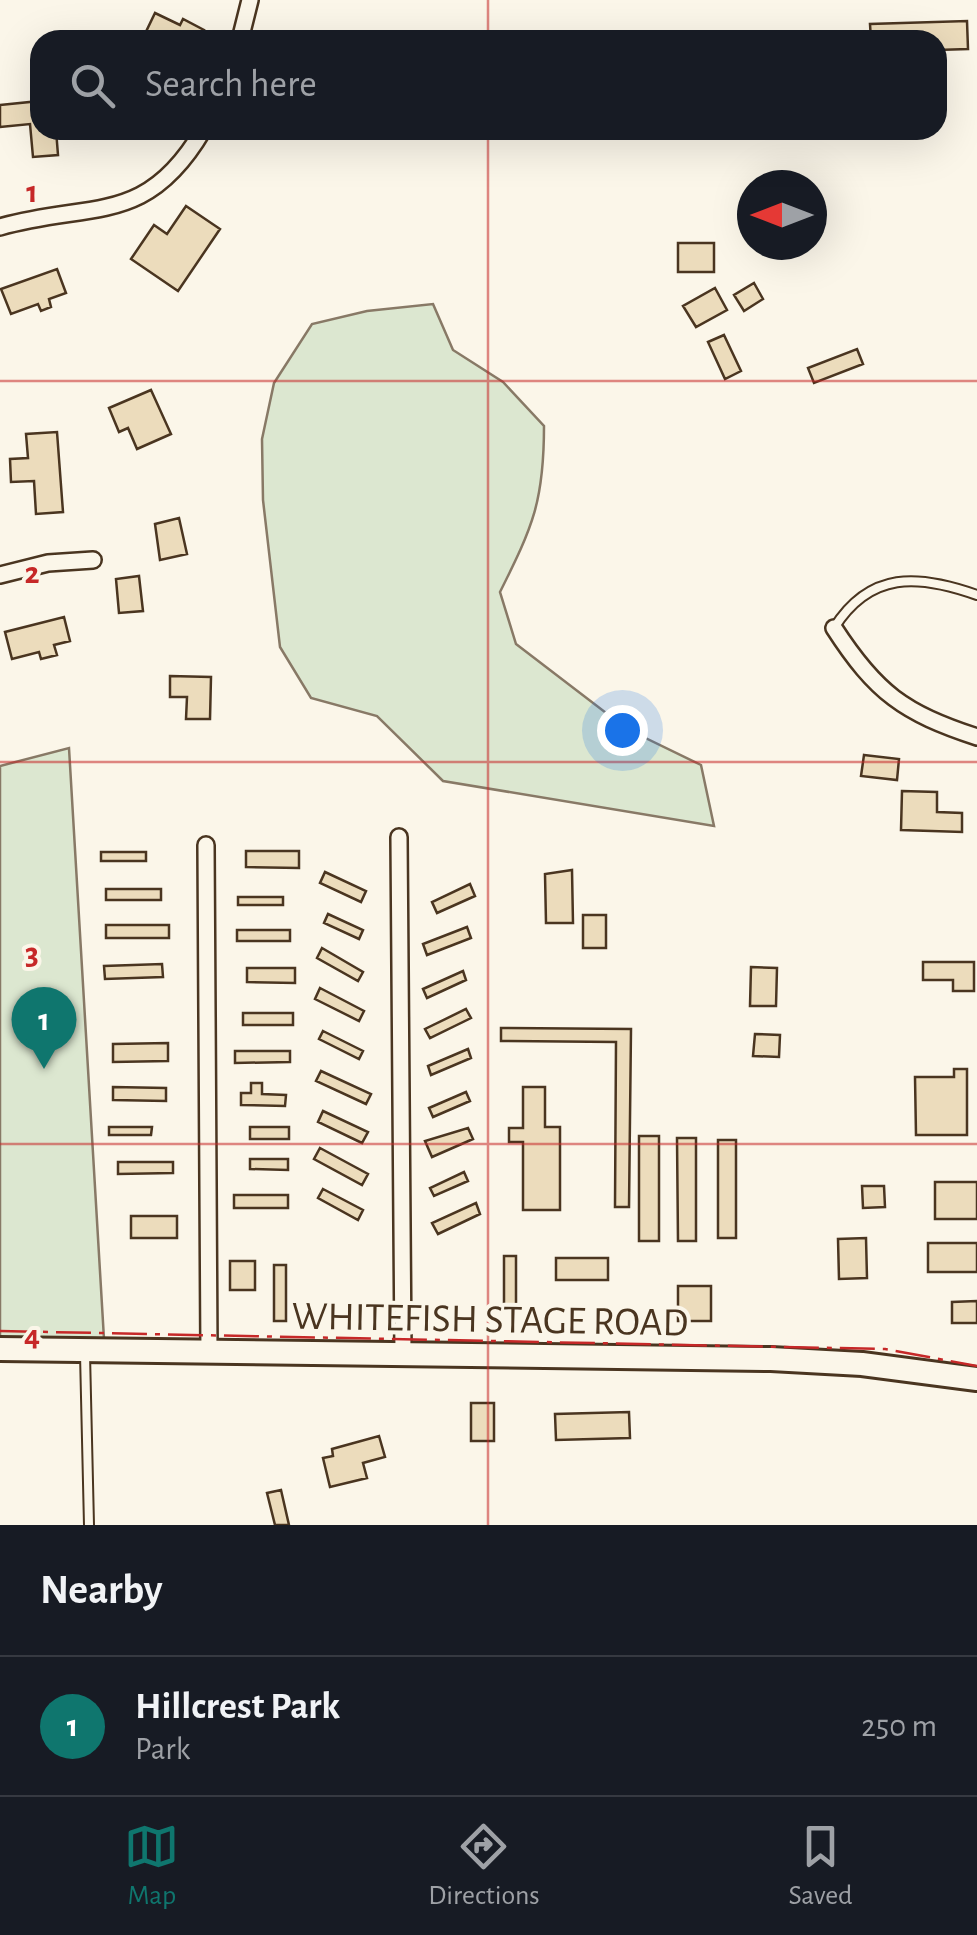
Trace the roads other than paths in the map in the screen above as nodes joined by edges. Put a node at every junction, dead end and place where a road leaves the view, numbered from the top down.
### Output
1 (250, 0) edge
2 (242, 30) edge
3 (197, 140) edge
4 (0, 227) edge
5 (93, 560) dead end
6 (0, 575) edge
7 (977, 595) edge
8 (834, 628) joint
9 (977, 737) edge
10 (398, 836) dead end
11 (206, 846) dead end
12 (0, 1350) edge
13 (85, 1350) junction
14 (209, 1352) junction
15 (403, 1354) junction
16 (977, 1380) edge
17 (89, 1525) edge

1 - 2 street
3 - 4 street
5 - 6 street
7 - 8 lane
8 - 9 street
10 - 15 street
11 - 14 street
12 - 13 main road, WHITEFISH STAGE ROAD
13 - 14 main road, WHITEFISH STAGE ROAD
13 - 17 lane
14 - 15 main road, WHITEFISH STAGE ROAD
15 - 16 main road, WHITEFISH STAGE ROAD

